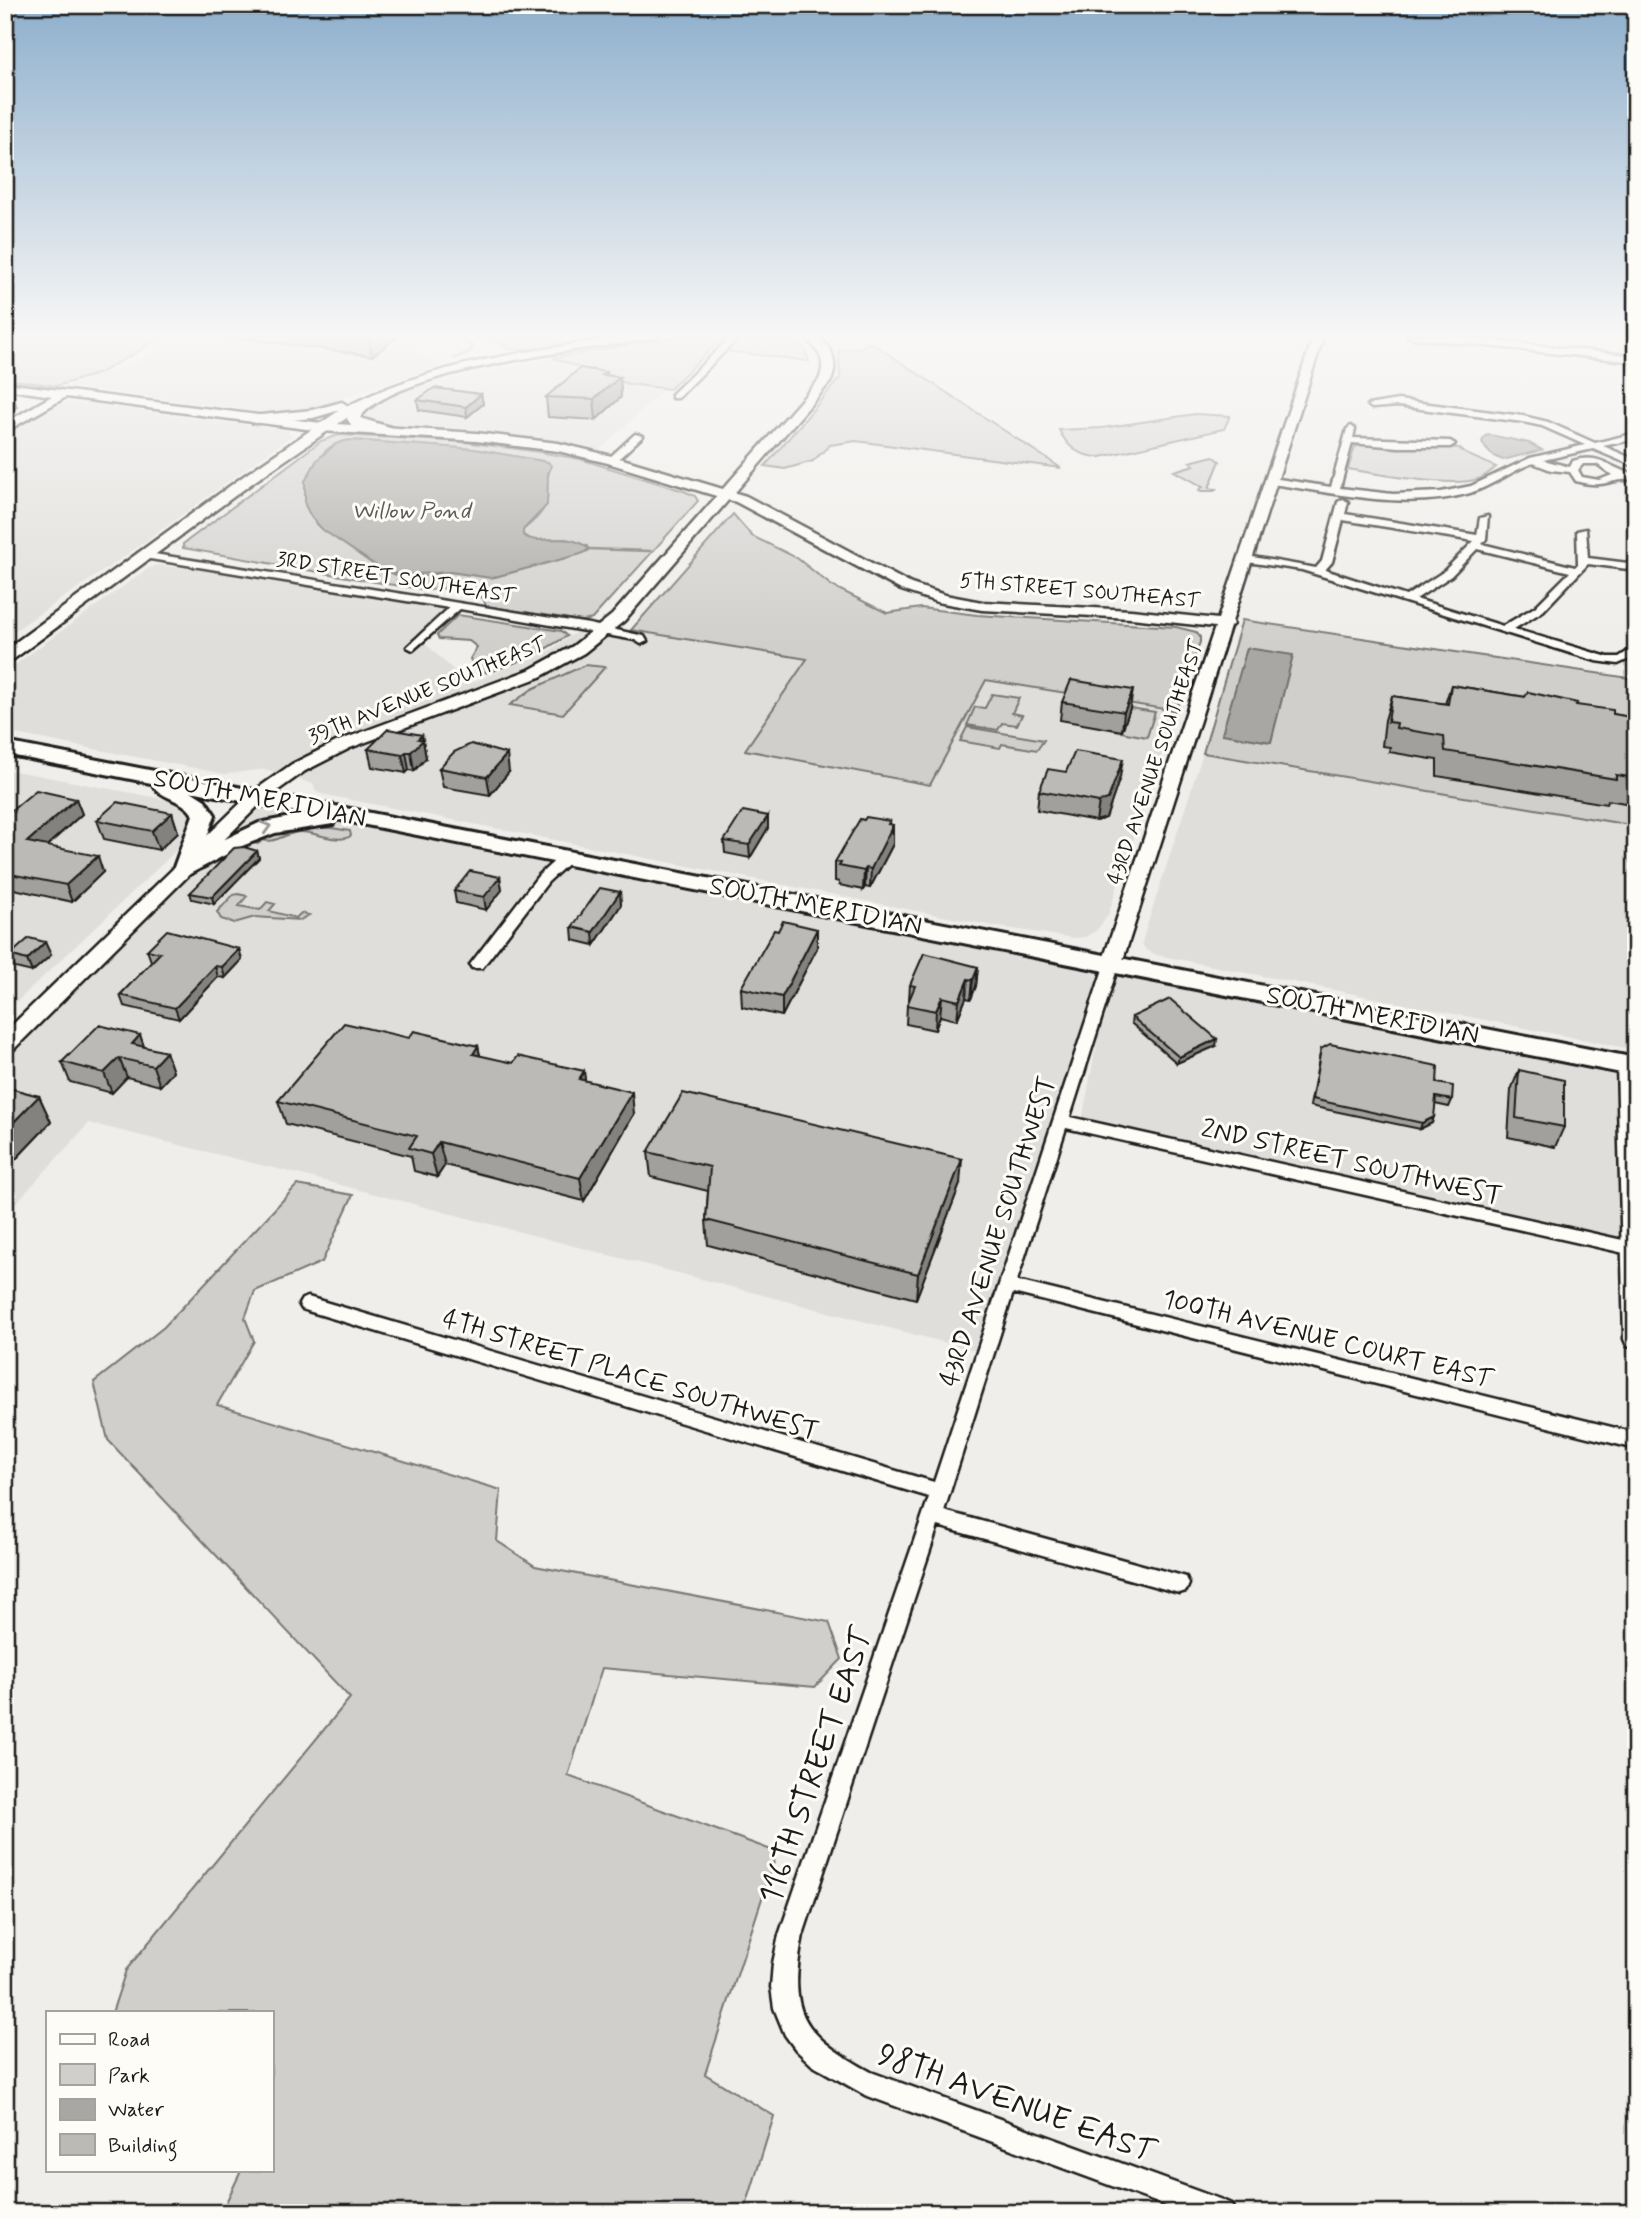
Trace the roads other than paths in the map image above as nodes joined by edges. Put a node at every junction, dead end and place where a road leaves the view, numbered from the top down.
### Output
1 (306, 439) edge
2 (484, 439) edge
3 (635, 439) edge
4 (775, 439) edge
5 (1286, 439) edge
6 (1578, 439) edge
7 (1623, 439) edge
8 (1349, 440) joint
9 (1450, 444) dead end
10 (1594, 444) junction
11 (612, 460) junction
12 (1533, 460) junction
13 (1636, 464) edge
14 (1573, 470) junction
15 (1618, 475) junction
16 (1636, 477) edge
17 (1272, 481) junction
18 (1335, 489) junction
19 (726, 494) junction
20 (1343, 502) dead end
21 (1339, 516) junction
22 (1485, 518) dead end
23 (1582, 531) dead end
24 (1478, 542) junction
25 (142, 555) junction
26 (1247, 559) junction
27 (1583, 559) junction
28 (1636, 567) edge
29 (1577, 571) junction
30 (1317, 572) junction
31 (1407, 600) junction
32 (457, 606) junction
33 (1226, 624) junction
34 (605, 630) junction
35 (1504, 630) junction
36 (641, 641) dead end
37 (414, 647) dead end
38 (1636, 649) edge
39 (5, 658) edge
40 (5, 748) edge
41 (130, 772) junction
42 (257, 797) junction
43 (385, 822) junction
44 (567, 857) junction
45 (184, 870) junction
46 (1112, 963) junction
47 (477, 965) dead end
48 (5, 1045) edge
49 (1631, 1066) edge
50 (1061, 1121) junction
51 (1633, 1249) junction
52 (1635, 1283) edge
53 (1007, 1285) junction
54 (308, 1304) dead end
55 (1636, 1339) edge
56 (1636, 1441) edge
57 (940, 1492) junction
58 (932, 1516) junction
59 (1179, 1584) dead end
60 (799, 2036) joint
61 (1222, 2213) edge

1 - 25 main road
2 - 11 street, 5TH STREET SOUTHEAST
3 - 11 street
4 - 19 main road, 39TH AVENUE SOUTHEAST
5 - 17 street, 43RD AVENUE SOUTHEAST
6 - 10 street
7 - 10 street
8 - 9 street
8 - 18 street
10 - 12 street
10 - 13 street
11 - 19 street, 5TH STREET SOUTHEAST
12 - 14 street
12 - 18 street
14 - 15 street
14 - 15 street
15 - 16 street
17 - 18 street
17 - 26 street, 43RD AVENUE SOUTHEAST
19 - 33 street, 5TH STREET SOUTHEAST
19 - 34 main road, 39TH AVENUE SOUTHEAST
20 - 21 street
21 - 24 street
21 - 30 street
22 - 24 street
23 - 27 street
24 - 29 street
24 - 31 street
25 - 32 street, 3RD STREET SOUTHEAST
25 - 39 main road
26 - 30 street
26 - 33 street, 43RD AVENUE SOUTHEAST
27 - 28 street
27 - 29 street
29 - 35 street
30 - 31 street
31 - 35 street
32 - 34 street, 3RD STREET SOUTHEAST
32 - 37 street, 39TH AVENUE SOUTHEAST
33 - 46 street, 43RD AVENUE SOUTHEAST
34 - 36 street, 3RD STREET SOUTHEAST
34 - 42 main road, 39TH AVENUE SOUTHEAST
35 - 38 street
40 - 41 main road, SOUTH MERIDIAN
41 - 42 main road, SOUTH MERIDIAN
41 - 45 main road
42 - 43 main road, SOUTH MERIDIAN
42 - 45 main road
43 - 44 main road, SOUTH MERIDIAN
45 -> 43 main road
44 - 46 main road, SOUTH MERIDIAN
44 - 47 street
45 - 48 main road
46 - 49 main road, SOUTH MERIDIAN
46 - 50 street, 43RD AVENUE SOUTHWEST
49 - 51 street
50 - 51 street, 2ND STREET SOUTHWEST
50 - 53 street, 43RD AVENUE SOUTHWEST
51 - 52 street
52 - 55 street
53 - 56 street, 100TH AVENUE COURT EAST
53 - 57 street, 43RD AVENUE SOUTHWEST
54 - 57 street, 4TH STREET PLACE SOUTHWEST
57 - 58 street, 43RD AVENUE SOUTHWEST
58 - 59 street
58 - 60 street, 116TH STREET EAST
60 - 61 street, 98TH AVENUE EAST

